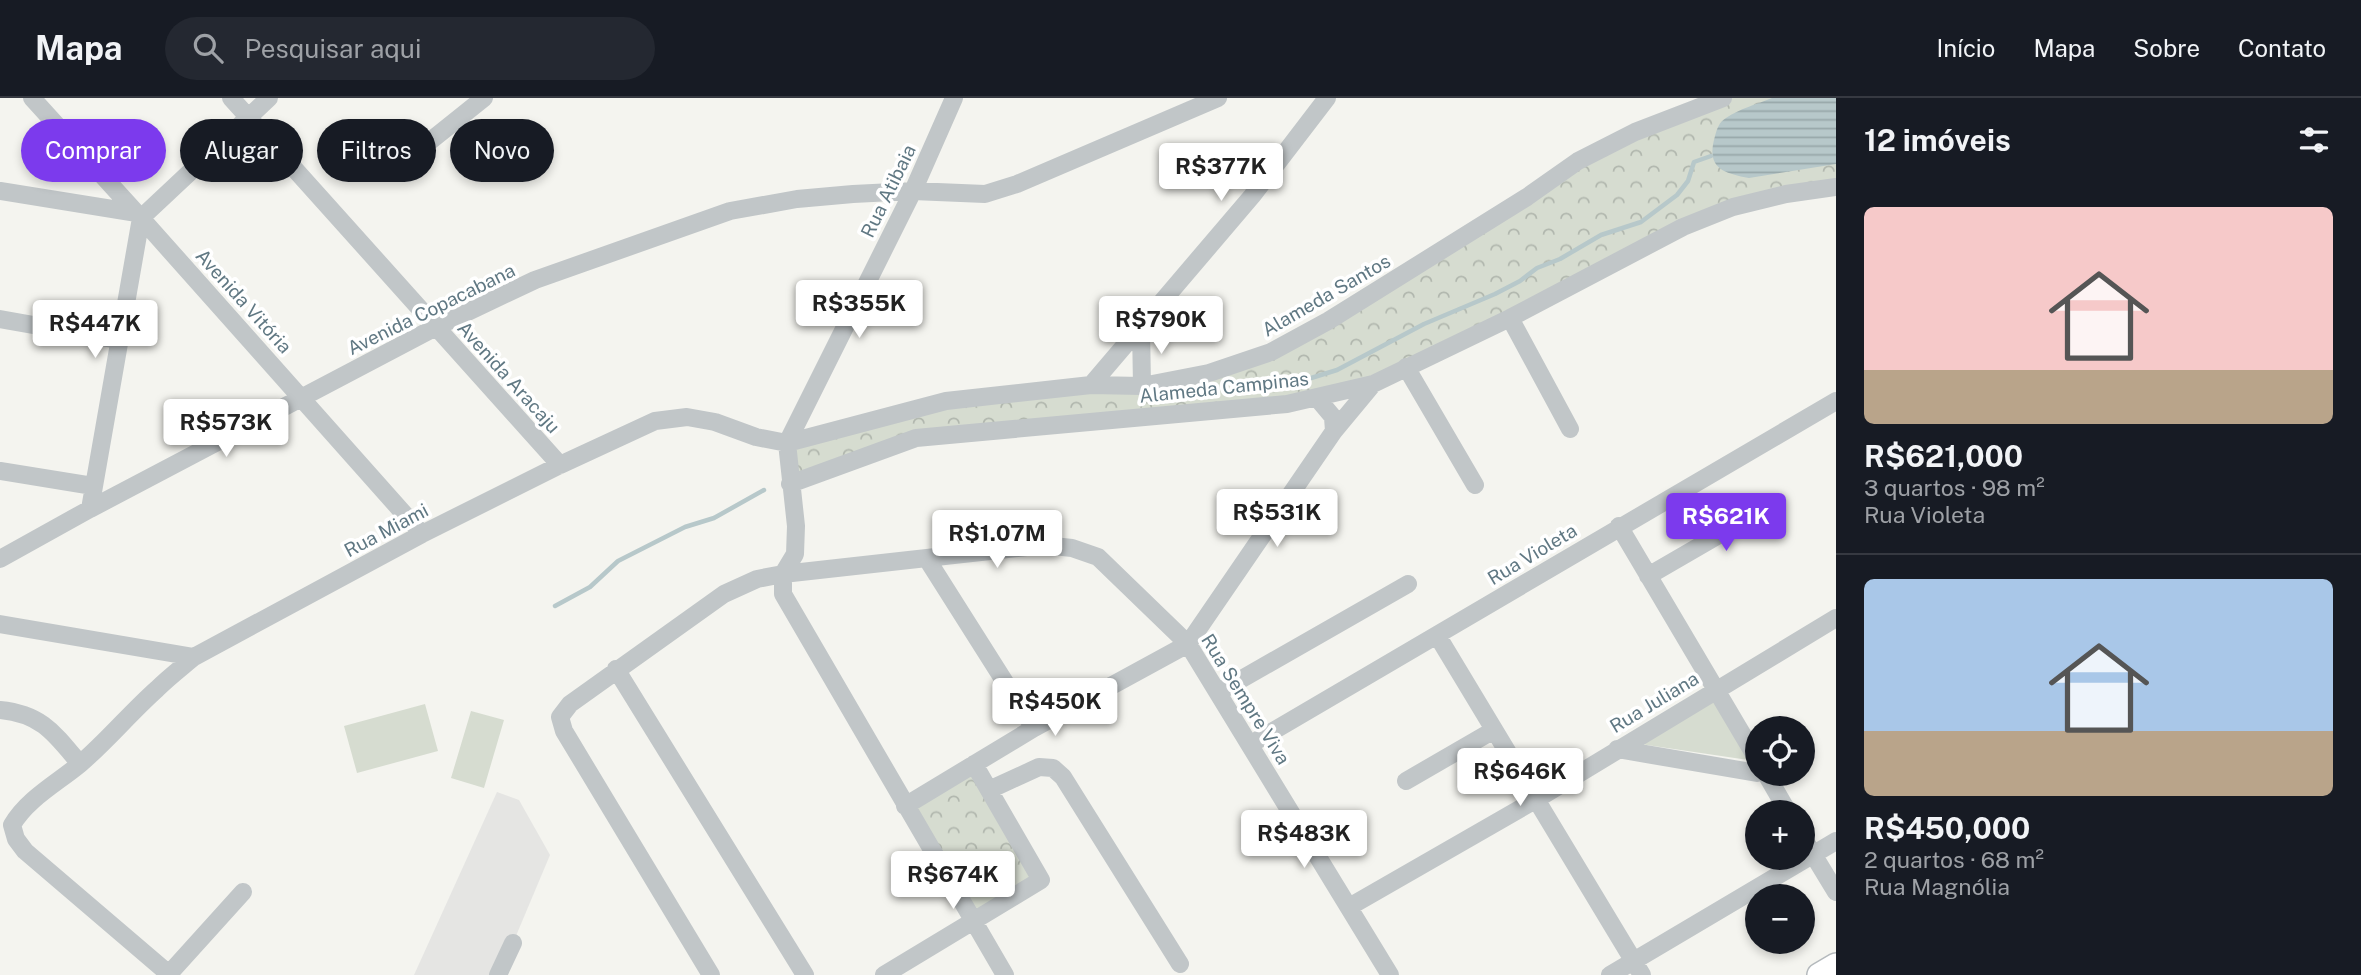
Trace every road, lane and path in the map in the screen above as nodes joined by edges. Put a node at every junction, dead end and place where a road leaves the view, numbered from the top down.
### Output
1 (32, 98) edge
2 (231, 98) edge
3 (269, 98) edge
4 (484, 98) edge
5 (954, 98) edge
6 (1218, 98) edge
7 (1326, 98) edge
8 (1723, 98) edge
9 (248, 118) junction
10 (436, 136) edge
11 (1836, 187) edge
12 (0, 191) edge
13 (913, 191) junction
14 (139, 215) junction
15 (1510, 318) junction
16 (0, 319) edge
17 (436, 327) junction
18 (1141, 327) junction
19 (118, 340) junction
20 (1406, 367) junction
21 (1373, 384) junction
22 (1091, 385) junction
23 (1142, 386) junction
24 (301, 398) junction
25 (1317, 398) junction
26 (1836, 401) edge
27 (1570, 429) dead end
28 (1334, 431) junction
29 (787, 443) junction
30 (560, 465) junction
31 (0, 471) edge
32 (790, 484) junction
33 (1475, 485) dead end
34 (93, 486) junction
35 (1774, 503) dead end
36 (90, 509) junction
37 (1619, 526) junction
38 (422, 534) junction
39 (0, 559) edge
40 (927, 559) junction
41 (783, 574) junction
42 (1648, 576) junction
43 (1408, 584) dead end
44 (1836, 618) edge
45 (0, 624) edge
46 (1437, 635) junction
47 (1188, 644) junction
48 (194, 657) junction
49 (616, 669) junction
50 (1716, 690) junction
51 (1219, 692) junction
52 (0, 710) edge
53 (1034, 728) junction
54 (1494, 730) junction
55 (1745, 739) edge
56 (1251, 744) junction
57 (1617, 749) junction
58 (80, 764) junction
59 (974, 764) junction
60 (1745, 771) edge
61 (1406, 781) dead end
62 (989, 790) junction
63 (1537, 799) junction
64 (905, 806) junction
65 (1836, 841) edge
66 (1815, 853) edge
67 (1815, 857) edge
68 (1788, 870) edge
69 (243, 892) dead end
70 (1836, 892) edge
71 (1349, 907) junction
72 (973, 922) junction
73 (513, 943) dead end
74 (1180, 964) dead end
75 (1836, 965) edge
76 (1638, 968) edge
77 (169, 974) edge
78 (498, 975) edge
79 (711, 975) edge
80 (805, 975) edge
81 (884, 975) edge
82 (1005, 975) edge
83 (1390, 975) edge
84 (1610, 975) edge
85 (1819, 975) edge

1 - 14 street, Avenida Vitória
2 - 9 street, Avenida Aracaju
3 - 9 street
4 - 10 street
5 - 13 street, Rua Atibaia
6 - 13 street, Avenida Copacabana
7 - 18 street
8 - 23 street, Alameda Santos
9 - 14 street
9 - 17 street, Avenida Aracaju
11 - 15 street, Alameda Campinas
12 - 14 street
13 - 17 street, Avenida Copacabana
13 - 29 street, Rua Atibaia
14 - 19 street
14 - 24 street, Avenida Vitória
15 - 20 street, Alameda Campinas
15 - 27 street
16 - 19 street
17 - 24 street, Avenida Copacabana
17 - 30 street, Avenida Aracaju
18 - 22 street
18 - 23 street
19 - 34 street
20 - 21 street, Alameda Campinas
20 - 33 street
21 - 25 street, Alameda Campinas
21 - 28 street
22 - 23 street, Alameda Santos
22 - 29 street, Alameda Santos
24 - 36 street, Avenida Copacabana
24 - 38 street, Avenida Vitória
25 - 28 street
25 - 32 street, Alameda Campinas
26 - 37 street, Rua Violeta
28 - 47 street
29 - 30 street, Rua Miami
29 - 32 street
30 - 38 street, Rua Miami
31 - 34 street
32 - 41 street
34 - 36 street
35 - 42 street
36 - 39 street, Avenida Copacabana
37 - 42 street
37 - 46 street, Rua Violeta
38 - 48 street, Rua Miami
40 - 41 street, Rua Sempre Viva
40 - 47 street, Rua Sempre Viva
40 - 53 street
41 - 49 street, Rua Sempre Viva
41 - 64 street
42 - 50 street
43 - 51 street
44 - 50 street, Rua Juliana
45 - 48 street
46 - 54 street
46 - 56 street, Rua Violeta
47 - 51 street, Rua Sempre Viva
47 - 53 street
48 - 58 street, Rua Miami
49 - 79 street, Rua Sempre Viva
49 - 80 street
50 - 55 street
50 - 57 street, Rua Juliana
51 - 56 street, Rua Sempre Viva
52 - 58 street
53 - 59 street
54 - 61 street
54 - 63 street
56 - 71 street, Rua Sempre Viva
57 - 60 street
57 - 63 street, Rua Juliana
58 - 77 street, Rua Miami
59 - 62 street
59 - 64 street
62 - 72 street
62 - 74 street
63 - 71 street, Rua Juliana
63 - 76 street
64 - 72 street
65 - 66 street
67 - 70 street
68 - 76 street
69 - 77 street
71 - 83 street, Rua Sempre Viva
72 - 81 street
72 - 82 street
73 - 78 street
75 - 85 main road
76 - 84 street

